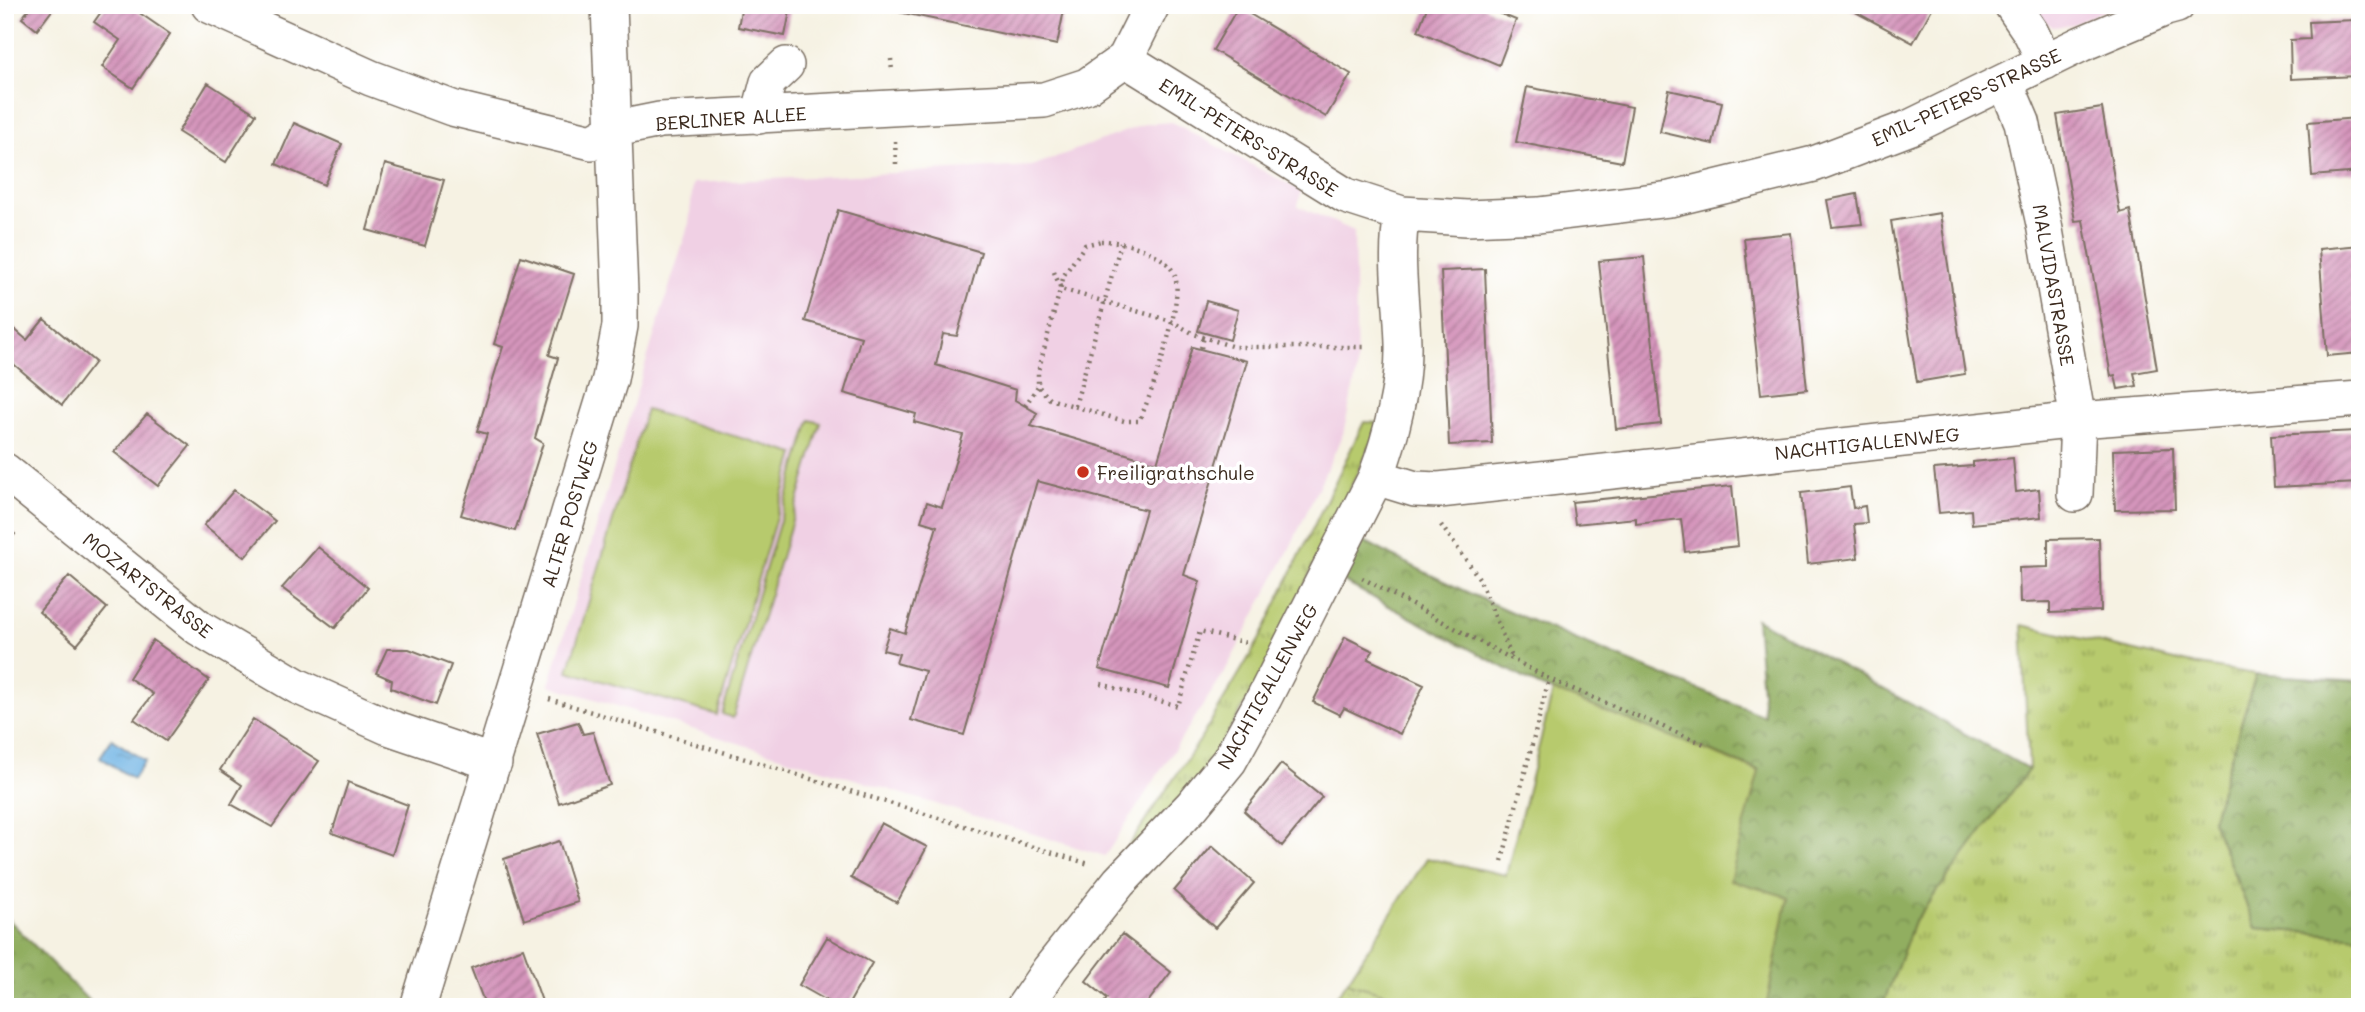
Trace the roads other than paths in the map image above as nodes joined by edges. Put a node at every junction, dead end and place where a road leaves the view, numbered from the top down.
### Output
1 (209, 5) edge
2 (610, 5) edge
3 (1152, 5) edge
4 (2012, 5) edge
5 (2177, 5) edge
6 (1125, 59) junction
7 (2045, 62) junction
8 (786, 65) dead end
9 (2005, 82) junction
10 (759, 116) junction
11 (615, 129) junction
12 (1402, 214) junction
13 (2360, 400) edge
14 (2078, 420) junction
15 (5, 471) edge
16 (1376, 477) junction
17 (2075, 494) dead end
18 (494, 763) junction
19 (418, 1007) edge
20 (1024, 1007) edge

1 - 11 street, BERLINER ALLEE
2 - 11 street, ALTER POSTWEG
3 - 6 street, BERLINER ALLEE
4 - 7 street
5 - 7 street, EMIL-PETERS-STRASSE
6 - 10 street, BERLINER ALLEE
6 - 12 street, EMIL-PETERS-STRASSE
7 - 9 street, EMIL-PETERS-STRASSE
8 - 10 street
9 - 12 street, EMIL-PETERS-STRASSE
9 - 14 street, MALVIDASTRASSE
10 - 11 street, BERLINER ALLEE
11 - 18 street, ALTER POSTWEG
12 - 16 street, NACHTIGALLENWEG
13 - 14 street, NACHTIGALLENWEG
14 - 16 street, NACHTIGALLENWEG
14 - 17 street, MALVIDASTRASSE
15 - 18 street, MOZARTSTRASSE
16 - 20 street, NACHTIGALLENWEG
18 - 19 street, ALTER POSTWEG

